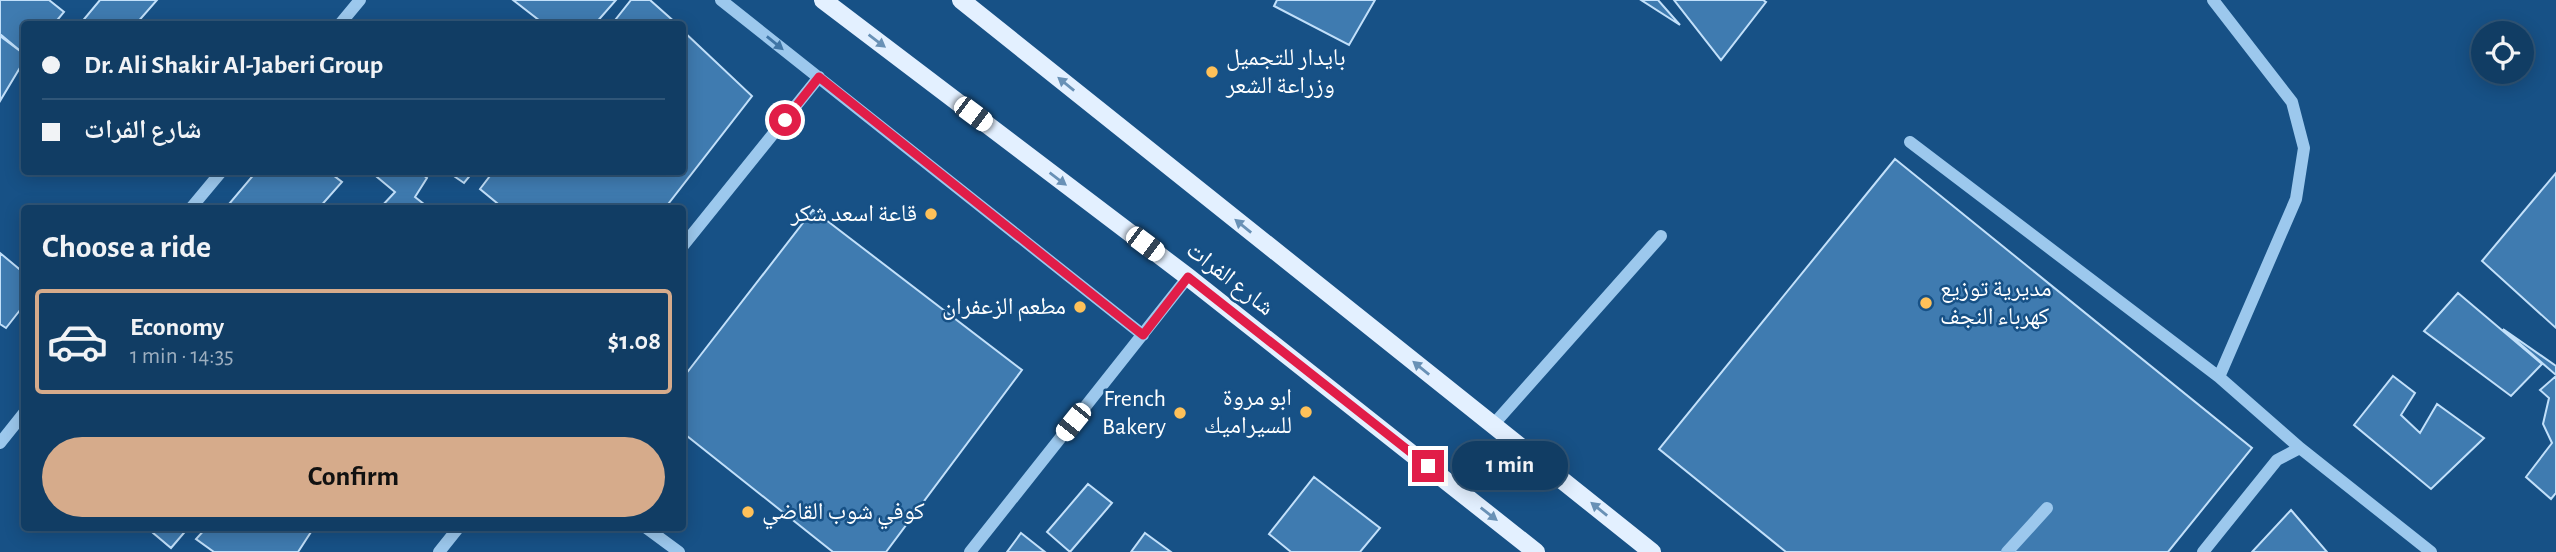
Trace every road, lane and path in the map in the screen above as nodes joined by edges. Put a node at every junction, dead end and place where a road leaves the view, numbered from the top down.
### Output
1 (360, 0) edge
2 (722, 0) edge
3 (823, 0) edge
4 (961, 0) edge
5 (2213, 0) edge
6 (342, 21) edge
7 (819, 77) junction
8 (1910, 142) dead end
9 (218, 175) edge
10 (193, 205) edge
11 (1661, 236) dead end
12 (686, 242) edge
13 (1188, 277) junction
14 (1143, 335) junction
15 (2219, 377) junction
16 (21, 417) edge
17 (1493, 425) junction
18 (0, 443) edge
19 (2300, 448) junction
20 (2047, 508) dead end
21 (456, 531) edge
22 (650, 531) edge
23 (439, 552) edge
24 (679, 552) edge
25 (970, 552) edge
26 (1536, 552) edge
27 (1652, 552) edge
28 (2007, 552) edge
29 (2203, 552) edge
30 (2431, 552) edge

1 - 6 street
2 -> 7 street
3 -> 13 main road, شارع الفرات
17 -> 4 main road, شارع الفرات
5 - 15 street
7 - 12 street
7 - 14 street
8 - 15 street
9 - 10 street
11 - 17 street
13 - 14 street
13 -> 26 main road, شارع الفرات
14 - 25 street
15 - 19 street
16 - 18 street
27 -> 17 main road, شارع الفرات
19 - 29 street
19 - 30 street
20 - 28 street
21 - 23 street
22 - 24 street

